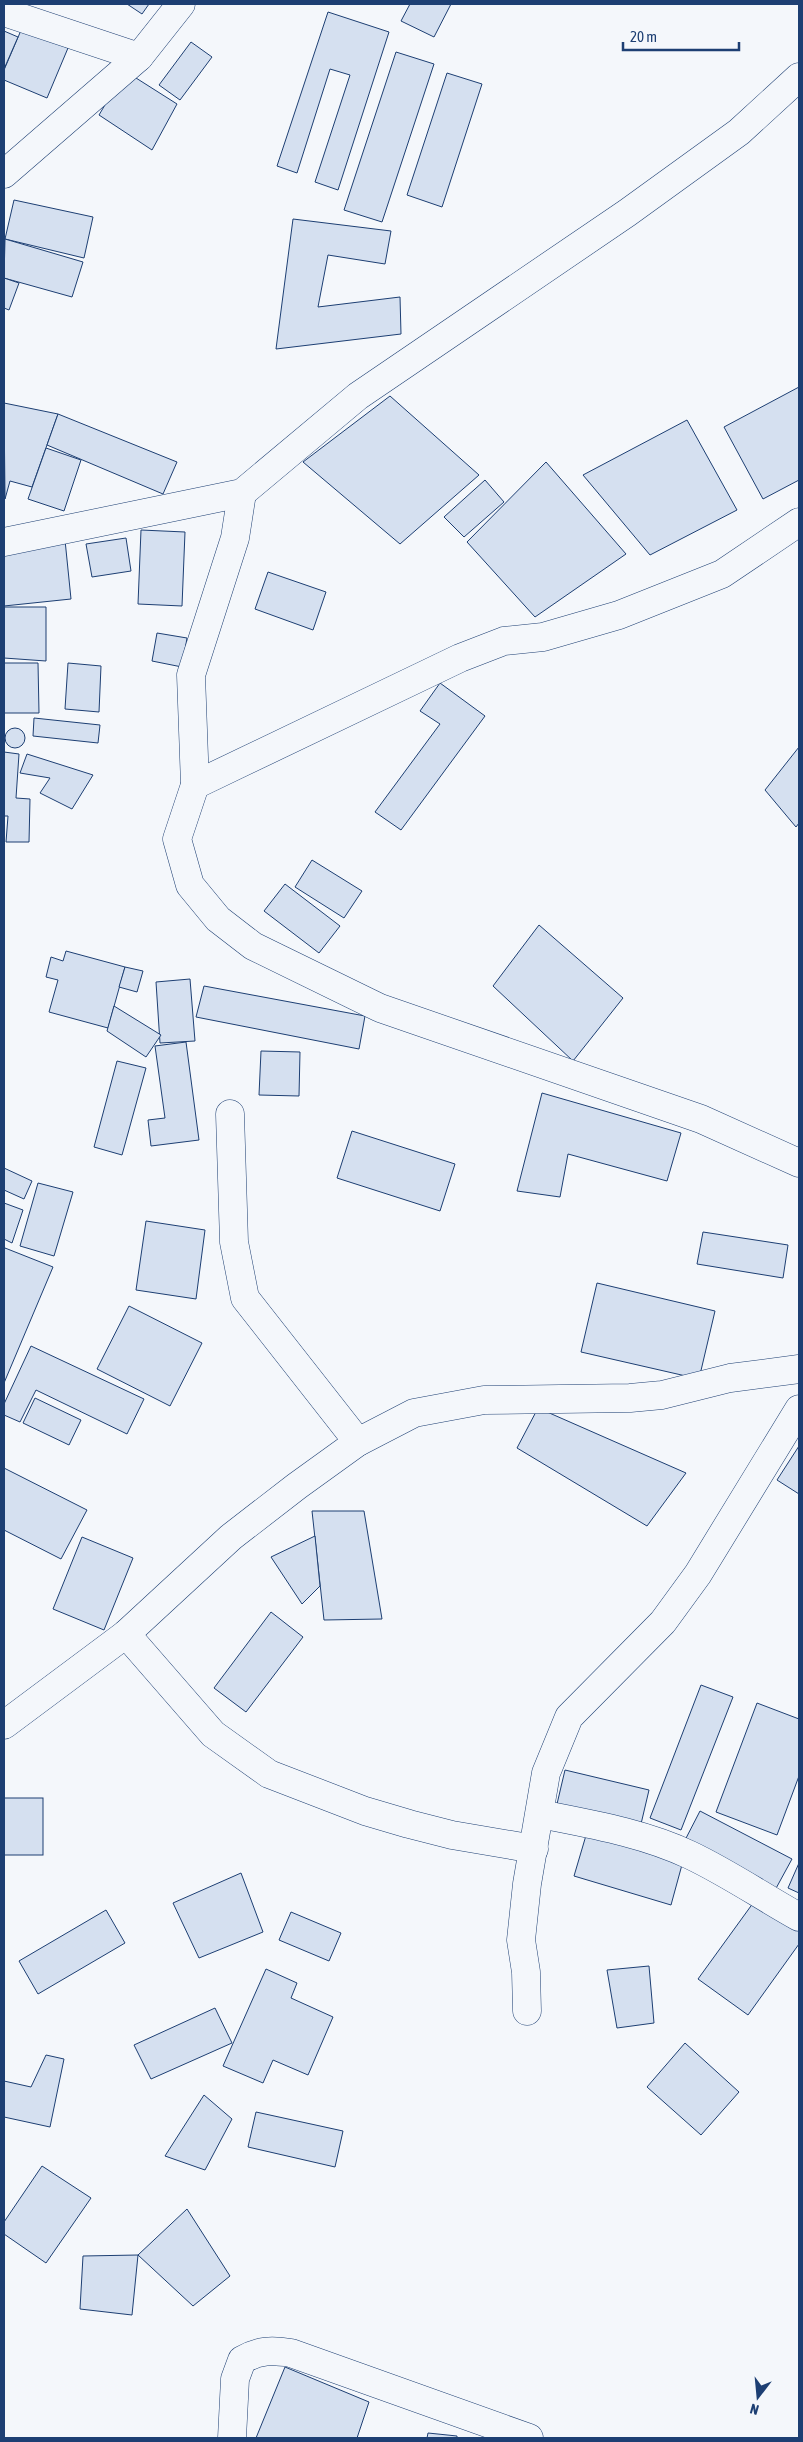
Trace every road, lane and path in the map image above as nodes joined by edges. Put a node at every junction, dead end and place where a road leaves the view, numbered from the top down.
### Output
1 (181, 4) edge
2 (4, 12) edge
3 (139, 57) junction
4 (799, 77) edge
5 (4, 174) edge
6 (242, 493) junction
7 (799, 522) edge
8 (4, 542) edge
9 (195, 785) junction
10 (230, 1114) dead end
11 (799, 1163) edge
12 (799, 1369) edge
13 (799, 1410) edge
14 (358, 1442) junction
15 (126, 1634) junction
16 (4, 1725) edge
17 (540, 1814) junction
18 (534, 1849) junction
19 (799, 1917) edge
20 (527, 2011) dead end
21 (232, 2438) edge
22 (529, 2438) edge

1 - 3 street
2 - 3 street
3 - 5 street
4 - 6 street
6 - 8 street
6 - 9 street
7 - 9 street
9 - 11 street
10 - 14 street
12 - 14 street
13 - 17 street
14 - 15 street
15 - 16 street
15 - 18 street
17 - 18 street
17 - 19 street
18 - 20 street
21 - 22 street

